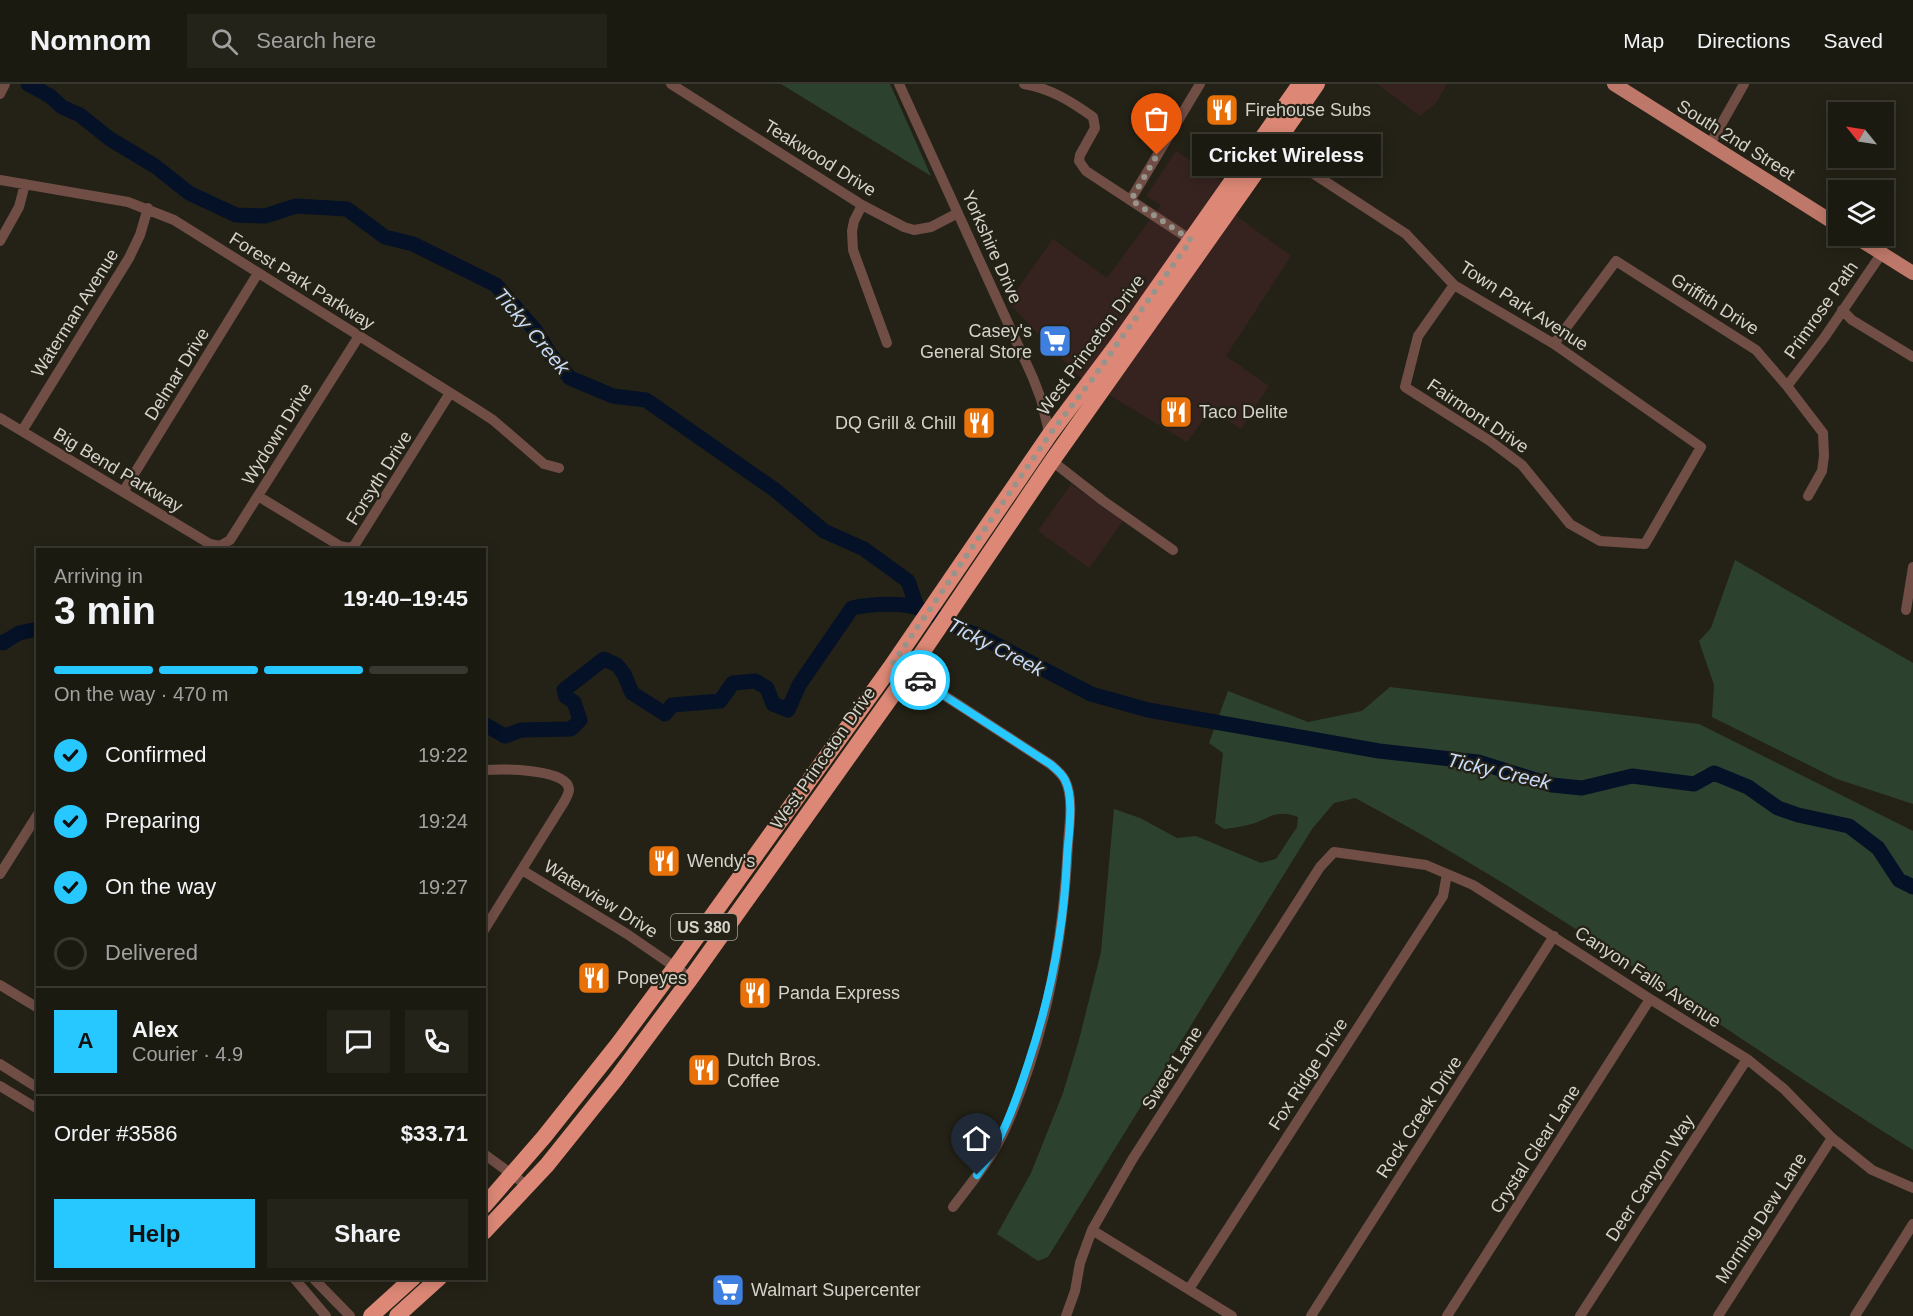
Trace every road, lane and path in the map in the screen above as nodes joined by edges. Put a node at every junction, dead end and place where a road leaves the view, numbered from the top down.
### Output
1 (5, 84) edge
2 (671, 84) edge
3 (899, 84) edge
4 (1024, 84) edge
5 (1200, 84) edge
6 (1300, 84) edge
7 (1317, 84) edge
8 (1614, 84) edge
9 (1744, 84) edge
10 (0, 94) edge
11 (1710, 144) junction
12 (1274, 148) junction
13 (0, 180) edge
14 (25, 184) junction
15 (1131, 200) junction
16 (862, 205) junction
17 (148, 208) junction
18 (958, 213) junction
19 (1828, 219) edge
20 (0, 241) edge
21 (1196, 246) junction
22 (1870, 246) edge
23 (1882, 253) junction
24 (258, 273) junction
25 (1913, 273) edge
26 (1454, 285) junction
27 (1842, 310) junction
28 (359, 336) junction
29 (887, 343) dead end
30 (1554, 344) junction
31 (1913, 357) edge
32 (1787, 386) junction
33 (450, 393) junction
34 (0, 418) edge
35 (22, 431) junction
36 (1050, 434) junction
37 (1052, 461) junction
38 (560, 468) dead end
39 (123, 492) junction
40 (258, 496) junction
41 (1808, 496) dead end
42 (1645, 544) joint
43 (220, 546) joint
44 (1173, 550) dead end
45 (1913, 567) edge
46 (1906, 610) dead end
47 (893, 663) junction
48 (909, 672) junction
49 (486, 770) edge
50 (36, 817) edge
51 (1334, 852) joint
52 (522, 870) junction
53 (0, 874) edge
54 (1447, 874) junction
55 (486, 927) edge
56 (1554, 936) junction
57 (676, 966) junction
58 (691, 978) junction
59 (0, 985) edge
60 (1650, 999) junction
61 (36, 1007) edge
62 (1747, 1059) junction
63 (0, 1064) edge
64 (0, 1086) edge
65 (36, 1087) edge
66 (36, 1109) edge
67 (1832, 1138) junction
68 (486, 1155) edge
69 (513, 1174) junction
70 (529, 1187) junction
71 (1913, 1188) edge
72 (486, 1204) edge
73 (953, 1207) dead end
74 (1913, 1224) edge
75 (486, 1230) edge
76 (1092, 1230) junction
77 (296, 1280) edge
78 (314, 1280) edge
79 (411, 1280) edge
80 (437, 1280) edge
81 (1189, 1289) junction
82 (326, 1316) edge
83 (350, 1316) edge
84 (371, 1316) edge
85 (397, 1316) edge
86 (1066, 1316) edge
87 (1232, 1316) edge
88 (1311, 1316) edge
89 (1447, 1316) edge
90 (1580, 1316) edge
91 (1718, 1316) edge
92 (1855, 1316) edge

1 - 10 street
2 - 16 street, Teakwood Drive
3 - 18 street, Yorkshire Drive
4 - 15 street
5 - 15 street
6 - 21 highway, West Princeton Drive / US 380
7 - 12 highway, West Princeton Drive / US 380
8 - 11 main road, South 2nd Street
9 - 11 street
11 - 19 main road, South 2nd Street
12 - 21 highway, West Princeton Drive / US 380
12 - 26 street, Town Park Avenue
13 - 14 street, Forest Park Parkway
14 - 17 street, Forest Park Parkway
14 - 20 street
15 - 21 street
16 - 18 street, Teakwood Drive
16 - 29 street
17 - 24 street, Forest Park Parkway
17 - 35 street, Waterman Avenue
18 - 36 street, Yorkshire Drive
21 - 36 highway, West Princeton Drive / US 380
21 - 37 highway, West Princeton Drive / US 380
22 - 23 main road
23 - 25 main road
23 - 27 street, Primrose Path
24 - 28 street, Forest Park Parkway
24 - 39 street, Delmar Drive
26 - 30 street, Town Park Avenue
26 - 42 street, Fairmont Drive
27 - 31 street
27 - 32 street, Primrose Path
28 - 33 street, Forest Park Parkway
28 - 40 street, Wydown Drive
30 - 32 street, Griffith Drive
30 - 42 street, Town Park Avenue
32 - 41 street, Griffith Drive
33 - 38 street, Forest Park Parkway
33 - 40 street, Forsyth Drive
34 - 35 street, Big Bend Parkway
35 - 39 street, Big Bend Parkway
36 - 37 street, Yorkshire Drive
36 - 47 highway, West Princeton Drive / US 380
37 - 44 street
37 - 48 highway, West Princeton Drive / US 380
39 - 43 street, Big Bend Parkway
40 - 43 street, Wydown Drive
45 - 46 street
47 - 48 street
47 - 57 highway, West Princeton Drive / US 380
48 - 58 highway, West Princeton Drive / US 380
48 - 73 street
49 - 52 street
50 - 53 street
51 - 54 street, Canyon Falls Avenue
51 - 76 street, Sweet Lane
52 - 55 street
52 - 57 street, Waterview Drive
54 - 56 street, Canyon Falls Avenue
54 - 81 street, Fox Ridge Drive
56 - 60 street, Canyon Falls Avenue
56 - 88 street, Rock Creek Drive
57 - 58 street, Waterview Drive
57 - 69 highway, West Princeton Drive / US 380
58 - 70 highway, West Princeton Drive / US 380
59 - 61 street
60 - 62 street, Canyon Falls Avenue
60 - 89 street, Crystal Clear Lane
62 - 67 street, Canyon Falls Avenue
62 - 90 street, Deer Canyon Way
63 - 65 street
64 - 66 street
67 - 71 street, Canyon Falls Avenue
67 - 91 street, Morning Dew Lane
68 - 69 street
69 - 70 street
69 - 72 highway, West Princeton Drive / US 380
70 - 75 highway, West Princeton Drive / US 380
74 - 92 street
76 - 81 street
76 - 86 street, Sweet Lane
77 - 82 street
78 - 83 street
79 - 84 highway
80 - 85 highway
81 - 87 street

